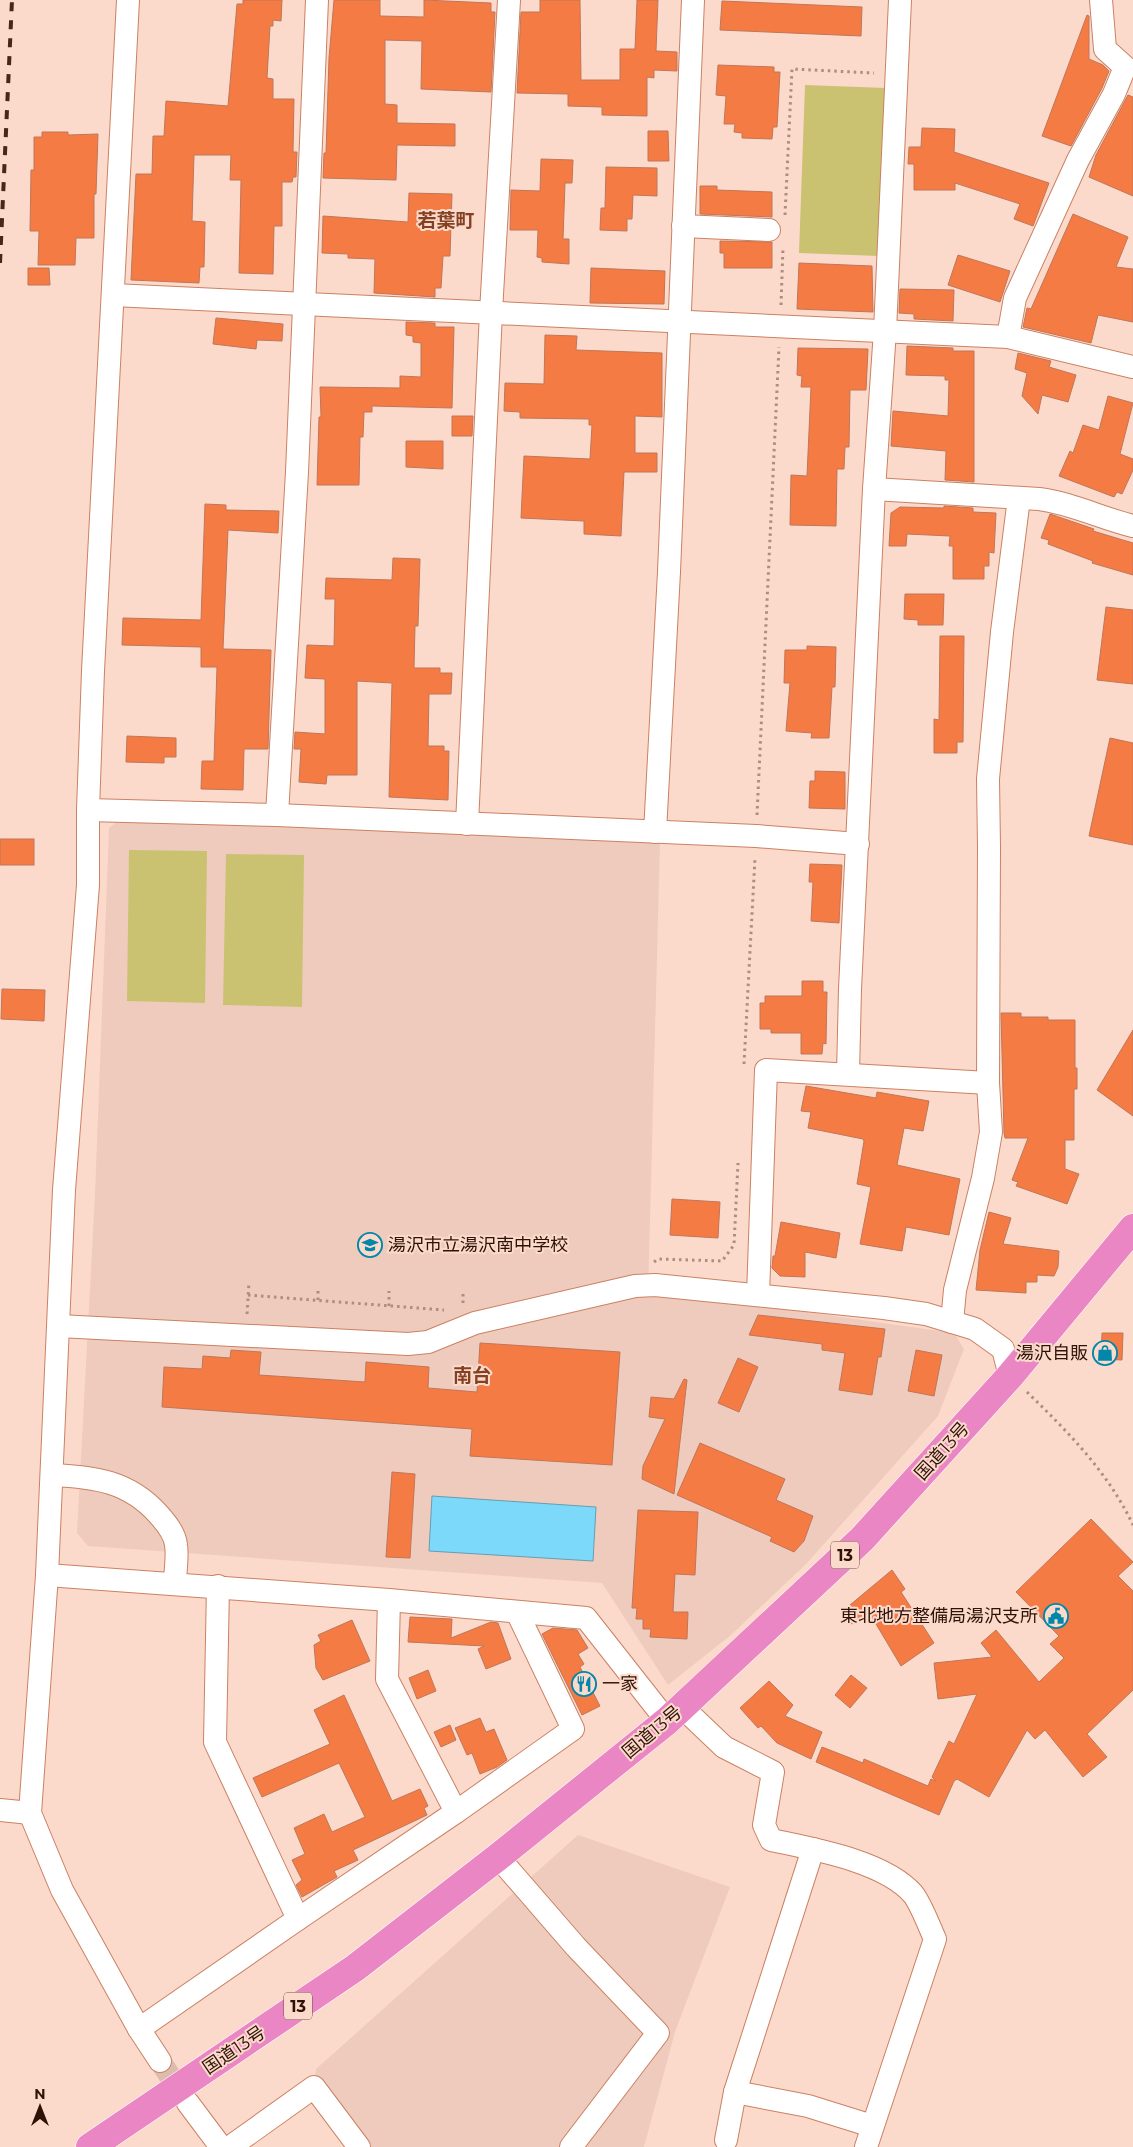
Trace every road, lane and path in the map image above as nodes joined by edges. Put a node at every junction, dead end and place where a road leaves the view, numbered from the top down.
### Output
1 (128, 0) edge
2 (318, 0) edge
3 (509, 0) edge
4 (693, 0) edge
5 (900, 0) edge
6 (1101, 0) edge
7 (1129, 70) edge
8 (874, 74) dead end
9 (683, 226) junction
10 (779, 229) junction
11 (113, 295) junction
12 (303, 305) junction
13 (491, 312) junction
14 (678, 320) junction
15 (780, 327) junction
16 (885, 331) junction
17 (1008, 337) junction
18 (1133, 367) edge
19 (874, 489) junction
20 (1019, 498) junction
21 (1133, 526) edge
22 (88, 810) junction
23 (277, 815) junction
24 (467, 824) junction
25 (655, 832) junction
26 (756, 836) junction
27 (858, 844) junction
28 (744, 1066) dead end
29 (848, 1074) junction
30 (988, 1083) junction
31 (739, 1155) dead end
32 (1133, 1228) edge
33 (653, 1274) junction
34 (318, 1288) dead end
35 (389, 1291) dead end
36 (463, 1294) dead end
37 (248, 1295) dead end
38 (758, 1295) junction
39 (318, 1300) junction
40 (388, 1306) junction
41 (470, 1308) dead end
42 (463, 1309) junction
43 (456, 1310) dead end
44 (449, 1311) dead end
45 (952, 1322) junction
46 (59, 1326) junction
47 (1010, 1376) junction
48 (52, 1475) junction
49 (1133, 1525) edge
50 (47, 1575) junction
51 (175, 1583) junction
52 (218, 1586) junction
53 (389, 1600) junction
54 (517, 1612) junction
55 (675, 1714) junction
56 (0, 1810) edge
57 (456, 1812) junction
58 (30, 1813) junction
59 (812, 1849) junction
60 (498, 1857) junction
61 (298, 1919) junction
62 (140, 2029) junction
63 (160, 2061) tunnel mouth
64 (735, 2092) junction
65 (188, 2103) tunnel mouth
66 (869, 2137) edge
67 (726, 2140) dead end
68 (90, 2147) edge
69 (221, 2147) edge
70 (230, 2147) edge
71 (359, 2147) edge
72 (571, 2147) edge

1 - 11 street
2 - 12 street
3 - 13 street
4 - 9 street
5 - 16 street
6 - 7 street
7 - 17 street
8 - 10 path
9 - 10 street
9 - 14 street
10 - 15 path
11 - 12 street
11 - 22 street
12 - 13 street
12 - 23 street
13 - 14 street
13 - 24 street
14 - 15 street
14 - 25 street
15 - 16 street
15 - 26 path
16 - 17 street
16 - 19 street
17 - 18 street
19 - 20 street
19 - 27 street
20 - 21 street
20 - 30 street
22 - 23 street
22 - 46 street
23 - 24 street
24 - 25 street
25 - 26 street
26 - 27 street
26 - 28 path
27 - 29 street
29 - 30 street
29 - 38 street
30 - 45 street
31 - 33 path
32 - 47 highway, 国道13号 / 13
33 - 38 street
33 - 46 street
34 - 39 path
35 - 40 path
36 - 42 path
37 - 39 path
38 - 45 street
39 - 40 path
40 - 44 path
41 - 42 path
42 - 43 path
45 - 47 street
46 - 48 street
47 - 49 path
47 - 55 highway, 国道13号 / 13
48 - 50 street
48 - 51 street
50 - 51 street
50 - 58 street
51 - 52 street
52 - 53 street
52 - 61 street
53 - 54 street
53 - 57 street
54 - 55 street
54 - 57 street
55 - 59 street
55 - 60 highway, 国道13号 / 13
56 - 58 street
57 - 61 street
58 - 62 street
59 - 64 street
59 - 66 street
60 - 68 highway, 国道13号 / 13
60 - 72 street
61 - 62 street
62 - 63 street
64 - 66 street
64 - 67 street
65 - 69 street
70 - 71 street

